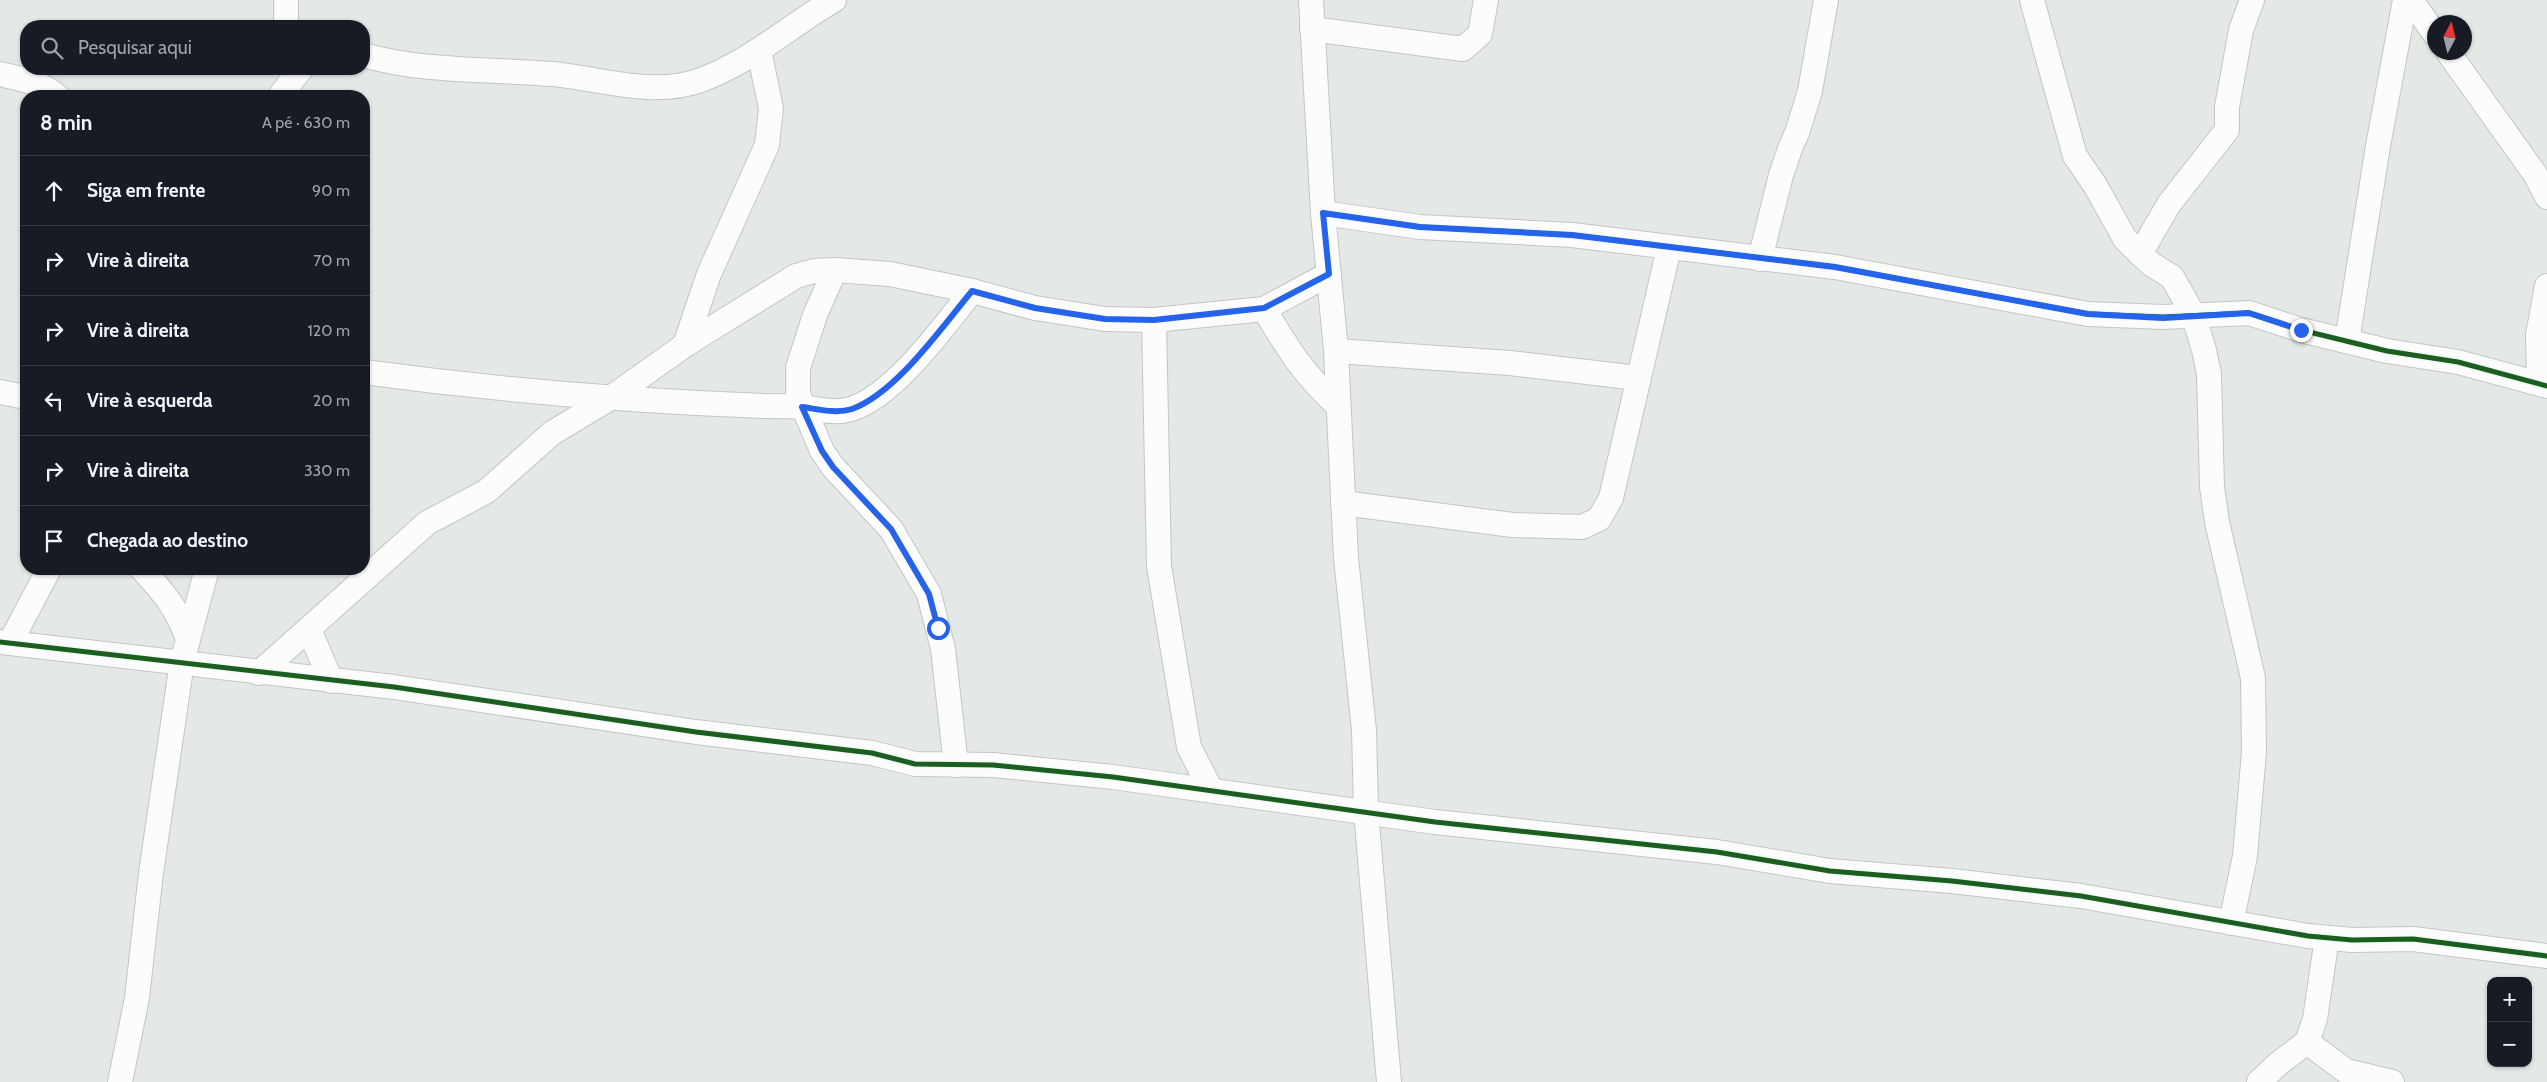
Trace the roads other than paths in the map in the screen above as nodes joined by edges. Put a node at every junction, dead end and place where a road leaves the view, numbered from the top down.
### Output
1 (286, 0) edge
2 (834, 0) edge
3 (1311, 0) edge
4 (1486, 0) edge
5 (1826, 0) edge
6 (2032, 0) edge
7 (2252, 0) edge
8 (2405, 0) edge
9 (2411, 0) edge
10 (286, 20) edge
11 (2427, 23) edge
12 (1312, 29) junction
13 (759, 51) junction
14 (370, 57) edge
15 (2454, 60) edge
16 (0, 74) edge
17 (283, 75) edge
18 (296, 75) edge
19 (46, 90) edge
20 (282, 90) edge
21 (285, 90) edge
22 (2547, 197) edge
23 (1323, 213) junction
24 (1669, 248) junction
25 (2140, 254) junction
26 (1760, 259) junction
27 (835, 270) junction
28 (1329, 274) junction
29 (2547, 286) edge
30 (972, 291) junction
31 (1264, 308) junction
32 (2193, 314) junction
33 (1154, 320) junction
34 (2347, 341) junction
35 (685, 345) junction
36 (1336, 351) junction
37 (370, 373) edge
38 (1638, 378) junction
39 (2543, 384) edge
40 (0, 392) edge
41 (20, 397) edge
42 (612, 397) junction
43 (1337, 404) junction
44 (802, 407) junction
45 (1343, 503) junction
46 (374, 562) edge
47 (45, 575) edge
48 (148, 575) edge
49 (205, 575) edge
50 (361, 575) edge
51 (309, 629) junction
52 (188, 639) junction
53 (5, 643) edge
54 (182, 662) junction
55 (259, 673) junction
56 (331, 681) junction
57 (956, 765) junction
58 (1211, 790) junction
59 (1366, 811) junction
60 (2231, 923) junction
61 (2327, 938) junction
62 (2547, 956) edge
63 (2307, 1042) junction
64 (120, 1082) edge
65 (1390, 1082) edge
66 (2259, 1082) edge
67 (2392, 1082) edge

1 - 10 street
2 - 13 street
3 - 12 street
4 - 12 street
5 - 26 street
6 - 25 street
7 - 25 street
8 - 34 street
9 - 11 street
12 - 23 street
13 - 14 street
13 - 35 street
15 - 22 street
16 - 19 street
17 - 20 street
18 - 21 street
23 - 24 street
23 - 28 street
24 - 26 street
24 - 38 street
25 - 32 street
26 - 32 street
27 - 30 street
27 - 35 street
27 - 44 street
28 - 31 street
28 - 36 street
29 - 39 street
30 - 33 street
30 - 44 street
31 - 33 street
31 - 43 street
32 - 34 street
32 - 60 street
33 - 58 street
34 - 39 street
35 - 42 street
36 - 38 street
36 - 43 street
37 - 42 street
38 - 45 street
40 - 41 street
42 - 44 street
42 - 46 street
43 - 45 street
44 - 57 street
45 - 59 street
47 - 53 street
48 - 52 street
49 - 52 street
50 - 51 street
51 - 55 street
51 - 56 street
52 - 54 street
53 - 54 street
54 - 55 street
54 - 64 street
55 - 56 street
56 - 57 street
57 - 58 street
58 - 59 street
59 - 60 street
59 - 65 street
60 - 61 street
61 - 62 street
61 - 63 street
63 - 66 street
63 - 67 street

